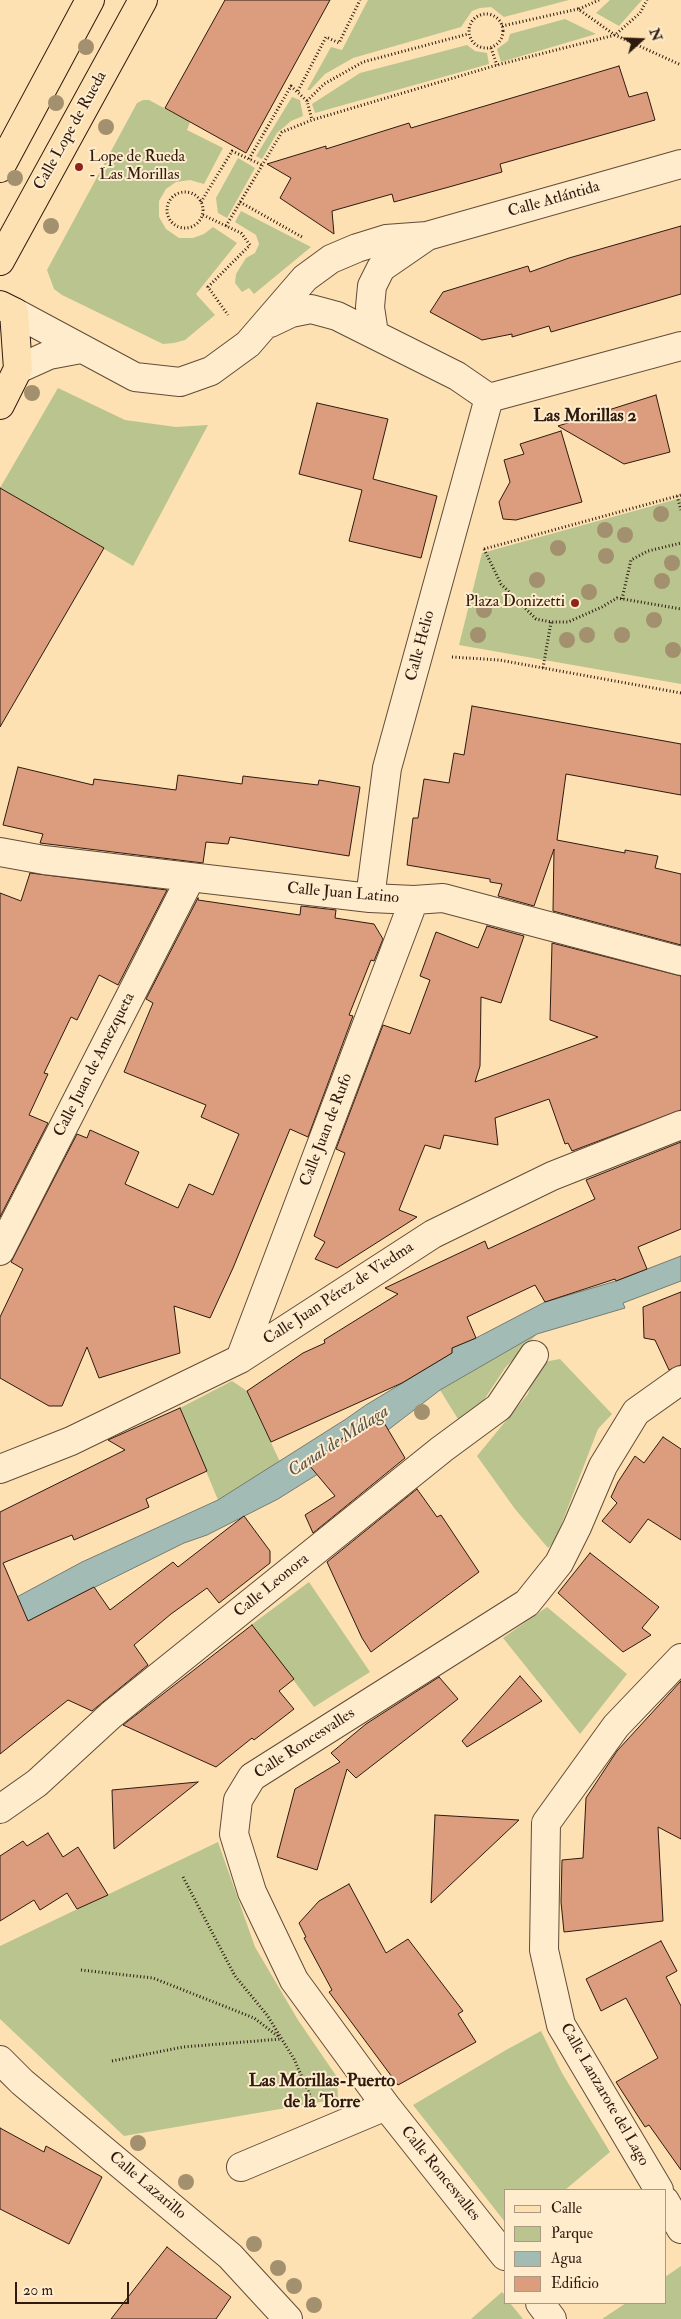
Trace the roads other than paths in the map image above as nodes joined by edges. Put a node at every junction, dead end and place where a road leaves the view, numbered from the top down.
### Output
1 (90, 0) edge
2 (143, 0) edge
3 (681, 164) edge
4 (0, 168) edge
5 (427, 236) junction
6 (0, 261) edge
7 (7, 309) edge
8 (266, 325) junction
9 (374, 334) junction
10 (681, 346) edge
11 (81, 349) junction
12 (18, 369) junction
13 (489, 398) junction
14 (0, 405) edge
15 (0, 852) edge
16 (190, 878) junction
17 (370, 898) junction
18 (414, 900) junction
19 (681, 961) edge
20 (681, 1125) edge
21 (0, 1251) edge
22 (534, 1355) dead end
23 (240, 1359) junction
24 (681, 1380) edge
25 (0, 1469) edge
26 (681, 1658) edge
27 (0, 1809) edge
28 (0, 2060) edge
29 (11, 2081) edge
30 (386, 2106) junction
31 (241, 2167) dead end
32 (657, 2189) edge
33 (666, 2203) edge
34 (681, 2229) edge
35 (503, 2253) edge
36 (541, 2304) edge
37 (288, 2319) edge
38 (552, 2319) edge

1 - 4 main road
2 - 6 main road, Calle Lope de Rueda
3 - 5 street, Calle Atlántida
5 - 8 street, Calle Atlántida
5 - 9 street, Calle Atlántida
7 - 11 street, Calle Atlántida
7 - 12 main road
8 - 9 street, Calle Atlántida
8 - 11 street, Calle Atlántida
9 - 13 street
10 - 13 street
11 - 12 street
12 - 14 main road
13 - 17 street, Calle Helio
15 - 16 street, Calle Juan Latino
16 - 17 street, Calle Juan Latino
16 - 21 street, Calle Juan de Amezqueta
17 - 18 street, Calle Juan Latino
18 - 19 street, Calle Juan Latino
18 - 23 street, Calle Juan de Rufo
20 - 23 street, Calle Juan Pérez de Viedma
22 - 27 street, Calle Leonora
23 - 25 street, Calle Juan Pérez de Viedma
24 - 30 street, Calle Roncesvalles
26 - 32 street, Calle Lanzarote del Lago
28 - 29 street, Calle Lazarillo
29 - 37 street, Calle Lazarillo
30 - 31 street
30 - 35 street, Calle Roncesvalles
33 - 34 street
36 - 38 street

